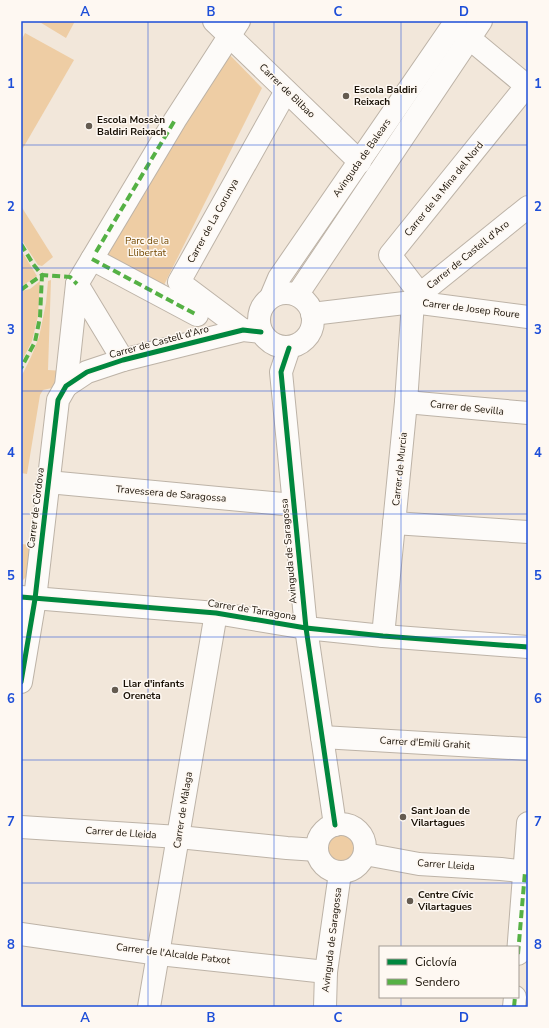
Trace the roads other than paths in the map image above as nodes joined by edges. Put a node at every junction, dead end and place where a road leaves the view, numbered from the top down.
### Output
1 (214, 21) edge
2 (456, 21) edge
3 (234, 29) edge
4 (475, 30) edge
5 (527, 86) edge
6 (286, 91) junction
7 (360, 162) junction
8 (528, 207) edge
9 (92, 259) junction
10 (77, 284) junction
11 (298, 296) junction
12 (271, 297) junction
13 (417, 298) junction
14 (312, 314) junction
15 (197, 315) dead end
16 (528, 316) edge
17 (266, 338) junction
18 (123, 360) junction
19 (66, 386) junction
20 (406, 402) junction
21 (528, 413) edge
22 (48, 482) junction
23 (294, 505) junction
24 (394, 523) junction
25 (528, 532) edge
26 (28, 598) edge
27 (216, 613) junction
28 (306, 628) junction
29 (383, 636) junction
30 (528, 647) edge
31 (21, 682) edge
32 (322, 737) junction
33 (528, 749) edge
34 (528, 822) edge
35 (335, 824) junction
36 (21, 827) edge
37 (179, 837) junction
38 (317, 850) junction
39 (365, 854) junction
40 (526, 872) edge
41 (340, 873) junction
42 (21, 934) edge
43 (519, 946) edge
44 (159, 954) junction
45 (326, 972) junction
46 (149, 1007) edge
47 (325, 1007) edge

1 - 3 street, Carrer de Bilbao
2 - 7 street, Avinguda de Balears
3 - 6 street, Carrer de Bilbao
3 - 9 street
4 - 5 street
4 - 11 street
5 - 13 street, Carrer de la Mina del Nord
6 - 7 street, Carrer de Bilbao
6 - 17 street, Carrer de La Corunya
7 - 12 street, Avinguda de Balears
8 - 13 street, Carrer de Castell d'Aro
9 - 10 street
9 - 15 street
10 - 18 street
10 - 19 street
11 - 12 street
11 - 14 street
12 - 17 street
13 - 14 street
13 - 16 street, Carrer de Josep Roure
13 - 20 street, Carrer de Murcia
14 - 17 street
17 - 18 street, Carrer de Castell d'Aro
17 - 23 street, Avinguda de Saragossa
18 - 19 street, Carrer de Castell d'Aro
19 - 22 street, Carrer de Còrdova
20 - 21 street, Carrer de Sevilla
20 - 24 street, Carrer de Murcia
22 - 23 street, Travessera de Saragossa
22 - 26 street, Carrer de Còrdova
23 - 28 street, Avinguda de Saragossa
24 - 25 street
24 - 29 street, Carrer de Murcia
26 - 27 street, Carrer de Tarragona
26 - 31 street, Carrer de Còrdova
27 - 28 street, Carrer de Tarragona
27 - 37 street, Carrer de Màlaga
28 - 29 street, Carrer de Tarragona
28 - 32 street, Avinguda de Saragossa
29 - 30 street, Carrer de Tarragona
32 - 33 street, Carrer d'Emili Grahit
32 - 35 street, Avinguda de Saragossa
34 - 40 street
35 - 38 street
35 - 39 street
36 - 37 street, Carrer de Lleida
37 - 38 street, Carrer de Lleida
37 - 44 street, Carrer de Màlaga
38 - 41 street
39 - 40 street, Carrer Lleida
39 - 41 street
40 - 43 street
41 - 45 street, Avinguda de Saragossa
42 - 44 street, Carrer de l'Alcalde Patxot
44 - 45 street, Carrer de l'Alcalde Patxot
44 - 46 street, Carrer de Màlaga
45 - 47 street, Avinguda de Saragossa

